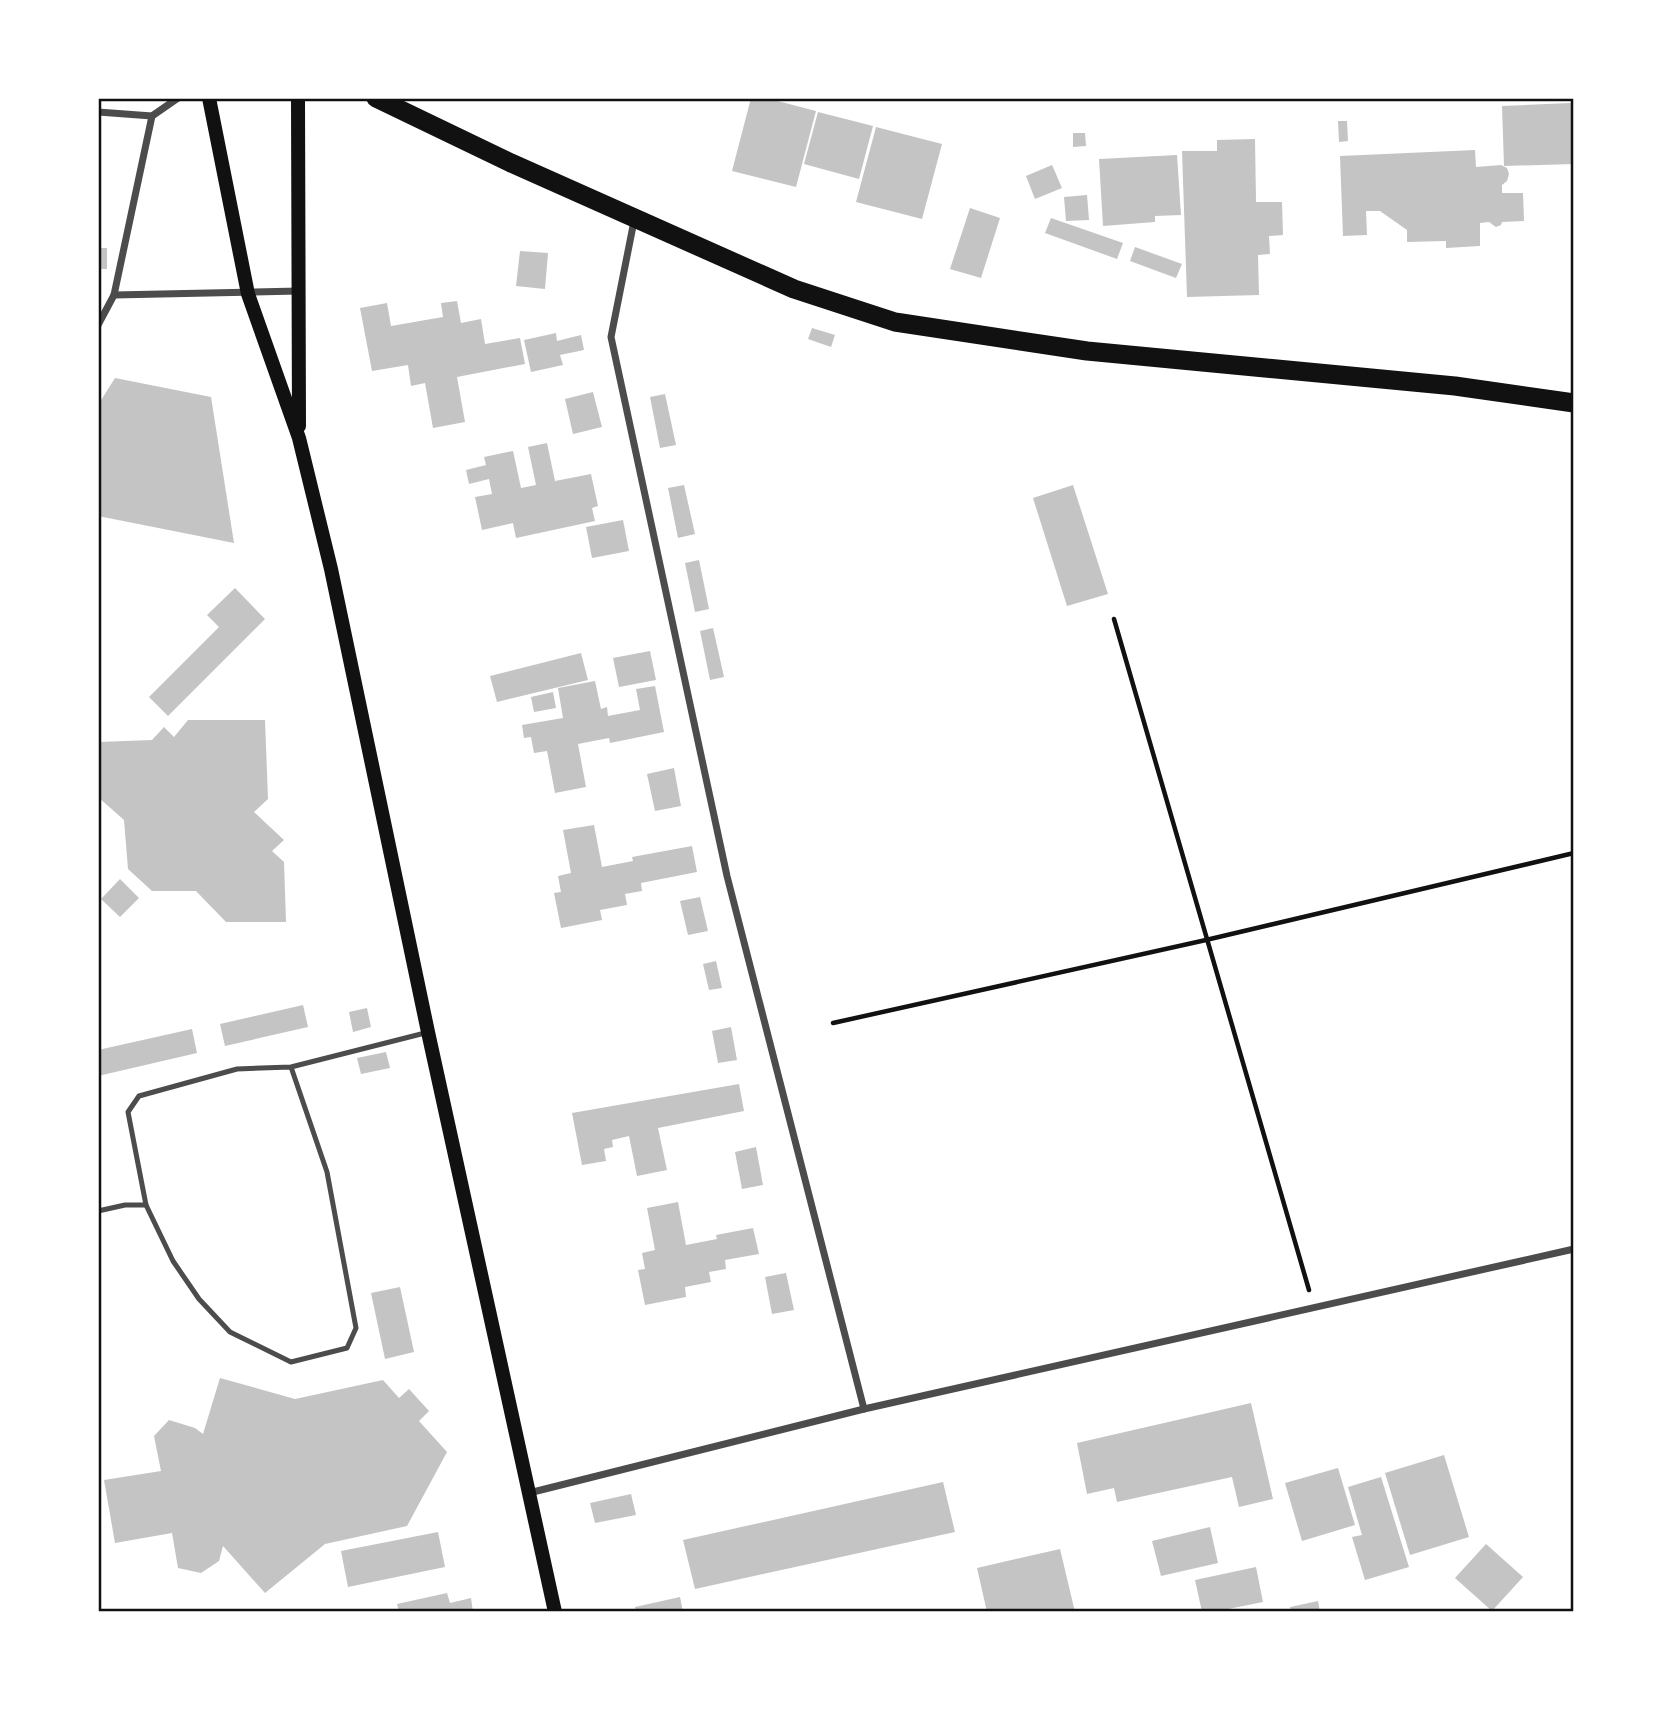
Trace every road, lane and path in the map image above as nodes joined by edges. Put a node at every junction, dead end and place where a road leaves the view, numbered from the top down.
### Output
1 (178, 98) edge
2 (209, 98) edge
3 (298, 98) edge
4 (376, 98) edge
5 (98, 112) edge
6 (152, 116) junction
7 (635, 217) junction
8 (300, 291) junction
9 (248, 293) junction
10 (114, 295) junction
11 (98, 325) edge
12 (1574, 404) edge
13 (299, 438) junction
14 (1114, 619) dead end
15 (1574, 853) edge
16 (1206, 940) junction
17 (834, 1023) dead end
18 (428, 1032) junction
19 (291, 1067) junction
20 (146, 1205) junction
21 (98, 1211) edge
22 (1574, 1249) edge
23 (1314, 1307) junction
24 (863, 1409) junction
25 (529, 1493) junction
26 (555, 1612) edge

1 - 6 street
2 - 9 main road
3 - 8 main road
4 - 7 highway
5 - 6 street
6 - 10 street
7 - 12 highway
7 - 24 street
8 - 9 street
8 - 13 main road
9 - 10 street
9 - 13 main road
10 - 11 street
13 - 18 main road
14 - 16 path
15 - 16 path
16 - 17 path
16 - 23 path
18 - 19 lane
18 - 25 main road
19 - 20 lane
19 - 20 lane
20 - 21 lane
22 - 23 street
23 - 24 street
24 - 25 street
25 - 26 main road

